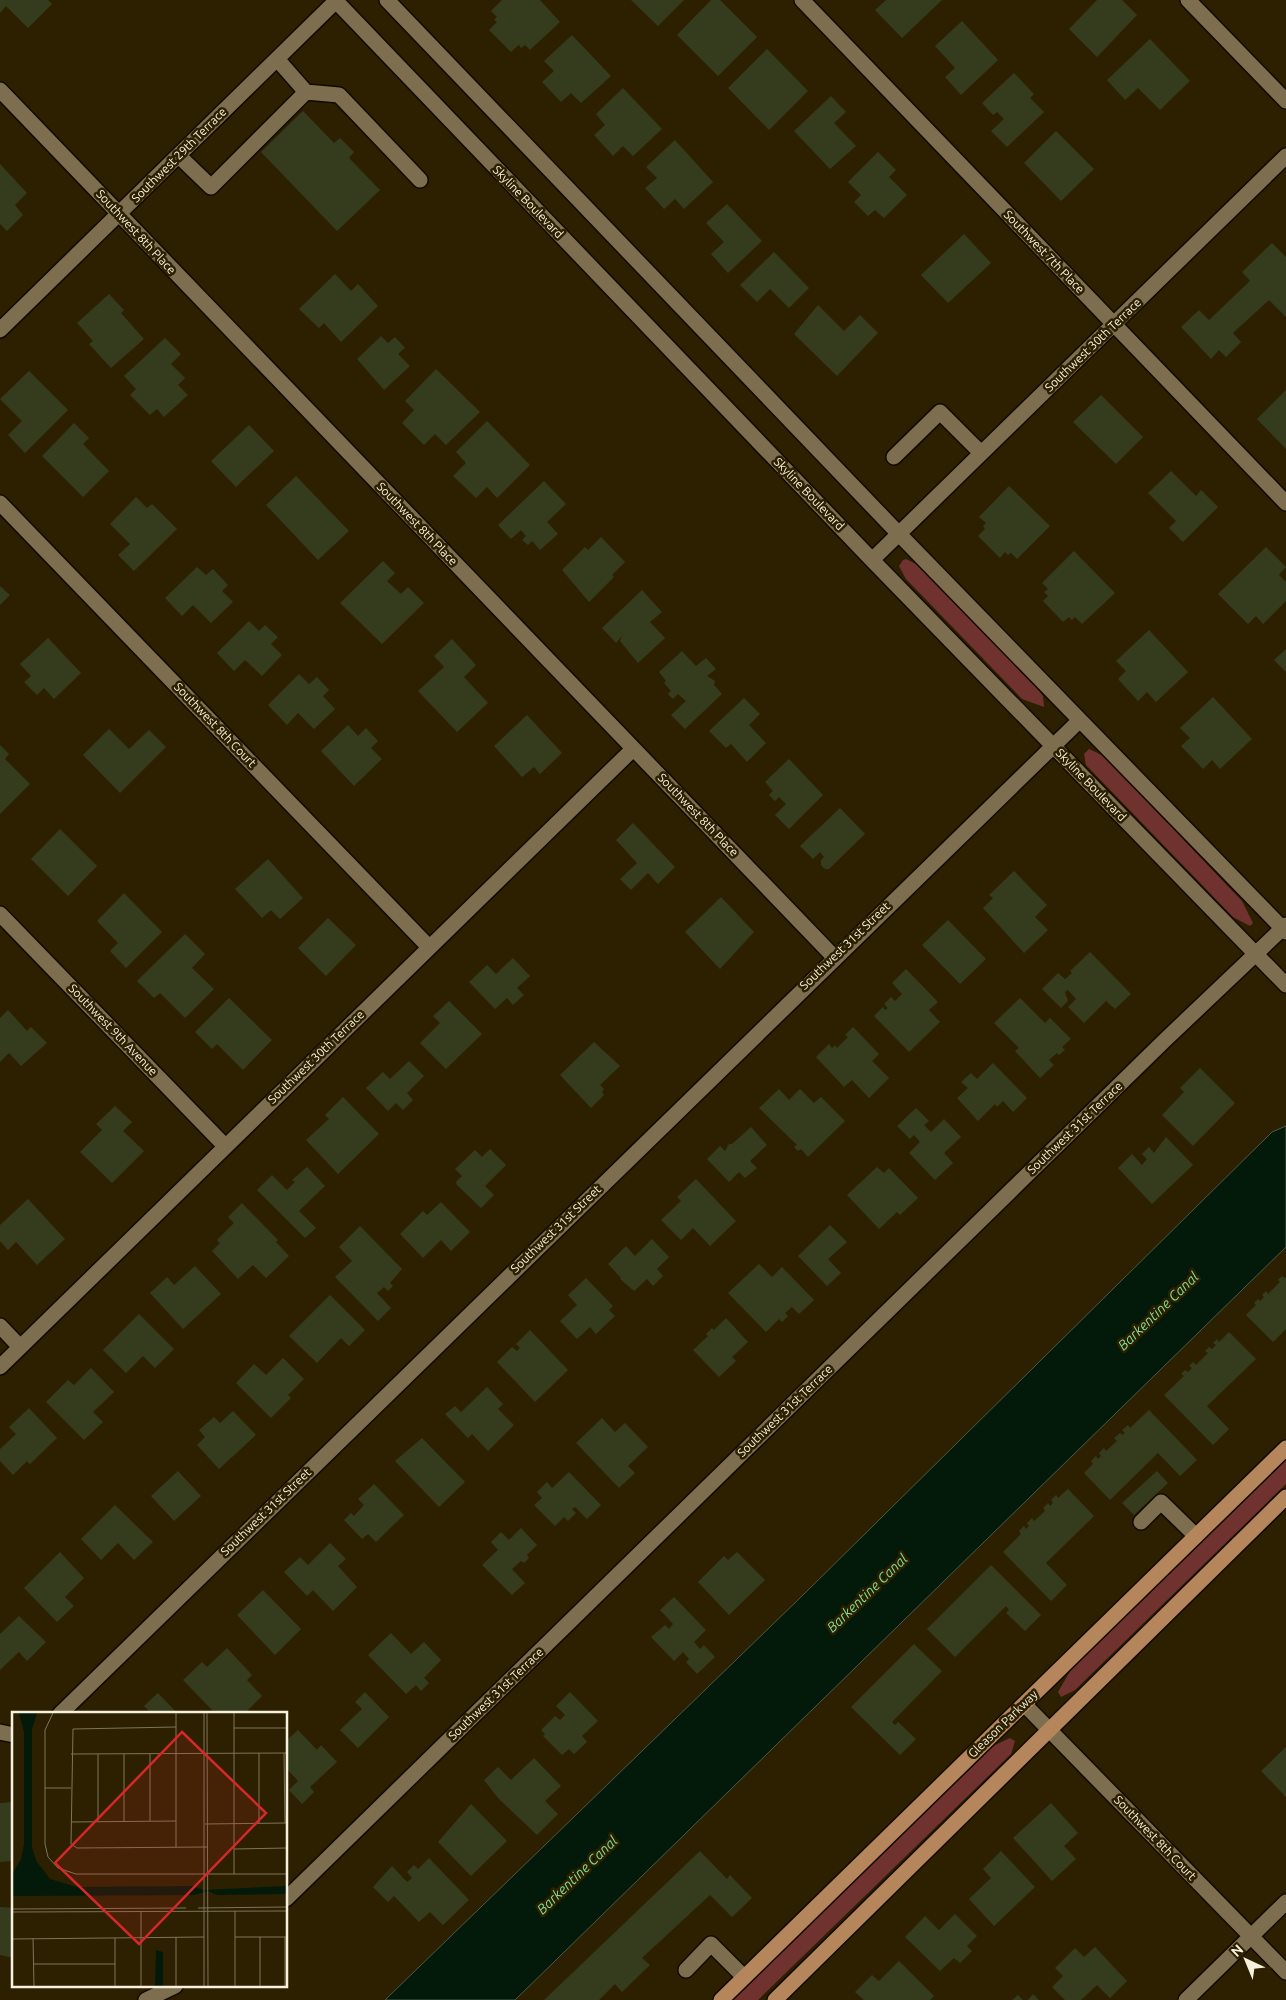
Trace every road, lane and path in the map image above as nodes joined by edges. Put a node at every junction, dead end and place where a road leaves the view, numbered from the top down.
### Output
1 (336, 0) edge
2 (387, 0) edge
3 (802, 0) edge
4 (1188, 0) edge
5 (276, 59) junction
6 (0, 90) edge
7 (306, 92) junction
8 (1286, 102) edge
9 (179, 156) junction
10 (1286, 156) edge
11 (420, 180) dead end
12 (118, 215) junction
13 (1114, 324) junction
14 (0, 330) edge
15 (981, 453) junction
16 (894, 457) dead end
17 (1286, 502) edge
18 (0, 503) edge
19 (899, 534) junction
20 (872, 560) junction
21 (1080, 720) junction
22 (1053, 746) junction
23 (633, 749) junction
24 (0, 914) edge
25 (1285, 928) edge
26 (429, 947) junction
27 (1256, 953) junction
28 (834, 958) junction
29 (1286, 985) edge
30 (225, 1146) junction
31 (0, 1326) edge
32 (20, 1347) junction
33 (0, 1367) edge
34 (1286, 1448) edge
35 (1286, 1497) edge
36 (1141, 1522) dead end
37 (1196, 1536) junction
38 (1024, 1704) junction
39 (62, 1712) edge
40 (1049, 1730) junction
41 (288, 1897) edge
42 (1286, 1902) edge
43 (1250, 1936) junction
44 (686, 1970) dead end
45 (1286, 1972) edge
46 (744, 1977) junction
47 (171, 1988) edge
48 (146, 2000) edge
49 (721, 2000) edge
50 (775, 2000) edge
51 (1186, 2000) edge

1 - 5 street, Southwest 29th Terrace
1 - 20 street, Skyline Boulevard
2 - 19 street
3 - 13 street, Southwest 7th Place
4 - 8 street
5 - 7 street
5 - 9 street, Southwest 29th Terrace
6 - 12 street, Southwest 8th Place
7 - 9 street
7 - 11 street
9 - 12 street, Southwest 29th Terrace
10 - 13 street, Southwest 30th Terrace
12 - 14 street, Southwest 29th Terrace
12 - 23 street, Southwest 8th Place
13 - 15 street, Southwest 30th Terrace
13 - 17 street, Southwest 7th Place
15 - 16 street
15 - 19 street, Southwest 30th Terrace
18 - 26 street, Southwest 8th Court
19 - 20 street, Southwest 30th Terrace
19 - 21 street
20 - 22 street, Skyline Boulevard
21 - 22 street, Southwest 31st Street
21 - 25 street
22 - 27 street, Skyline Boulevard
22 - 28 street, Southwest 31st Street
23 - 26 street, Southwest 30th Terrace
23 - 28 street, Southwest 8th Place
24 - 30 street, Southwest 9th Avenue
25 - 27 street, Southwest 31st Terrace
26 - 30 street, Southwest 30th Terrace
27 - 29 street, Skyline Boulevard
27 - 41 street, Southwest 31st Terrace
28 - 39 street, Southwest 31st Street
30 - 32 street, Southwest 30th Terrace
31 - 32 street
32 - 33 street, Southwest 30th Terrace
34 - 37 main road, Gleason Parkway
35 - 40 main road
36 - 37 street
37 - 38 main road, Gleason Parkway
38 - 40 street, Southwest 8th Court
38 - 46 main road, Gleason Parkway
40 - 43 street, Southwest 8th Court
40 - 50 main road
42 - 43 street
43 - 45 street, Southwest 8th Court
43 - 51 street
44 - 46 street
46 - 49 main road, Gleason Parkway
47 - 48 street

